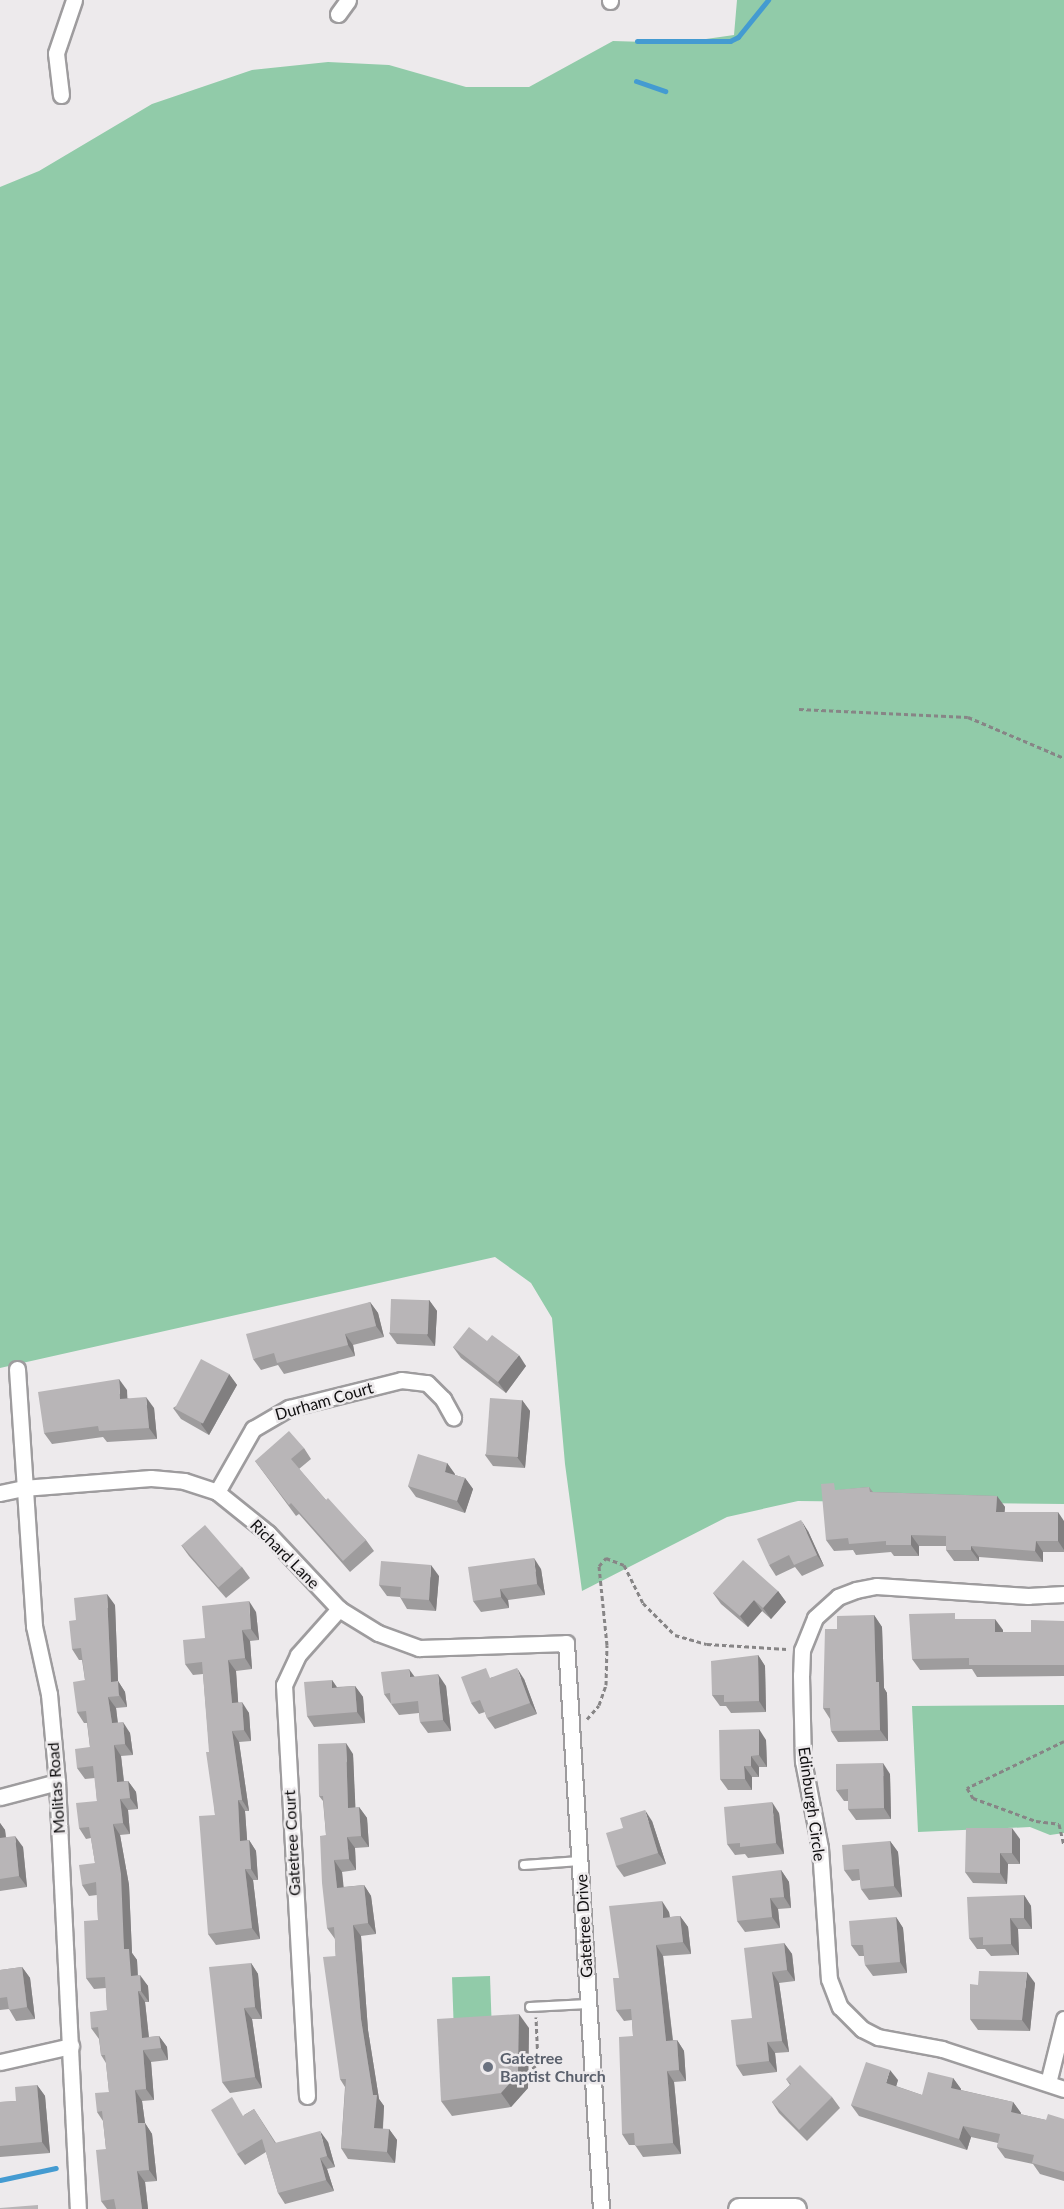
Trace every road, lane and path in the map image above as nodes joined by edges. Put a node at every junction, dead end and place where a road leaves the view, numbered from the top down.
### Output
1 (74, 0) edge
2 (348, 0) edge
3 (338, 14) dead end
4 (61, 95) dead end
5 (799, 709) dead end
6 (1064, 758) edge
7 (17, 1369) dead end
8 (453, 1418) dead end
9 (22, 1488) junction
10 (218, 1492) junction
11 (0, 1493) edge
12 (1064, 1594) edge
13 (339, 1609) junction
14 (566, 1642) joint
15 (802, 1650) junction
16 (572, 1732) junction
17 (1064, 1741) edge
18 (57, 1782) junction
19 (0, 1797) edge
20 (1064, 1845) edge
21 (580, 1861) junction
22 (524, 1864) dead end
23 (588, 2004) junction
24 (533, 2006) joint
25 (1064, 2019) edge
26 (70, 2046) junction
27 (0, 2062) edge
28 (527, 2074) dead end
29 (1048, 2083) junction
30 (1064, 2089) edge
31 (307, 2096) dead end
32 (78, 2209) edge
33 (601, 2209) edge
34 (739, 2209) edge
35 (795, 2209) edge

1 - 4 street
2 - 3 street
5 - 6 path
7 - 9 street, Molitas Road
8 - 10 street, Durham Court
9 - 10 street, Richard Lane
9 - 11 street, Richard Lane
9 - 18 street, Molitas Road
10 - 13 street, Richard Lane
12 - 15 street, Edinburgh Circle
13 - 14 street, Richard Lane
13 - 31 street, Gatetree Court
14 - 16 street, Gatetree Drive
15 - 16 path
15 - 29 street, Edinburgh Circle
16 - 21 street, Gatetree Drive
17 - 20 path
18 - 19 street
18 - 26 street, Molitas Road
21 - 22 lane
21 - 23 street, Gatetree Drive
23 - 24 lane
23 - 33 street, Gatetree Drive
24 - 28 path
25 - 29 street
26 - 27 street
26 - 32 street, Molitas Road
29 - 30 street, Edinburgh Circle
34 - 35 street

